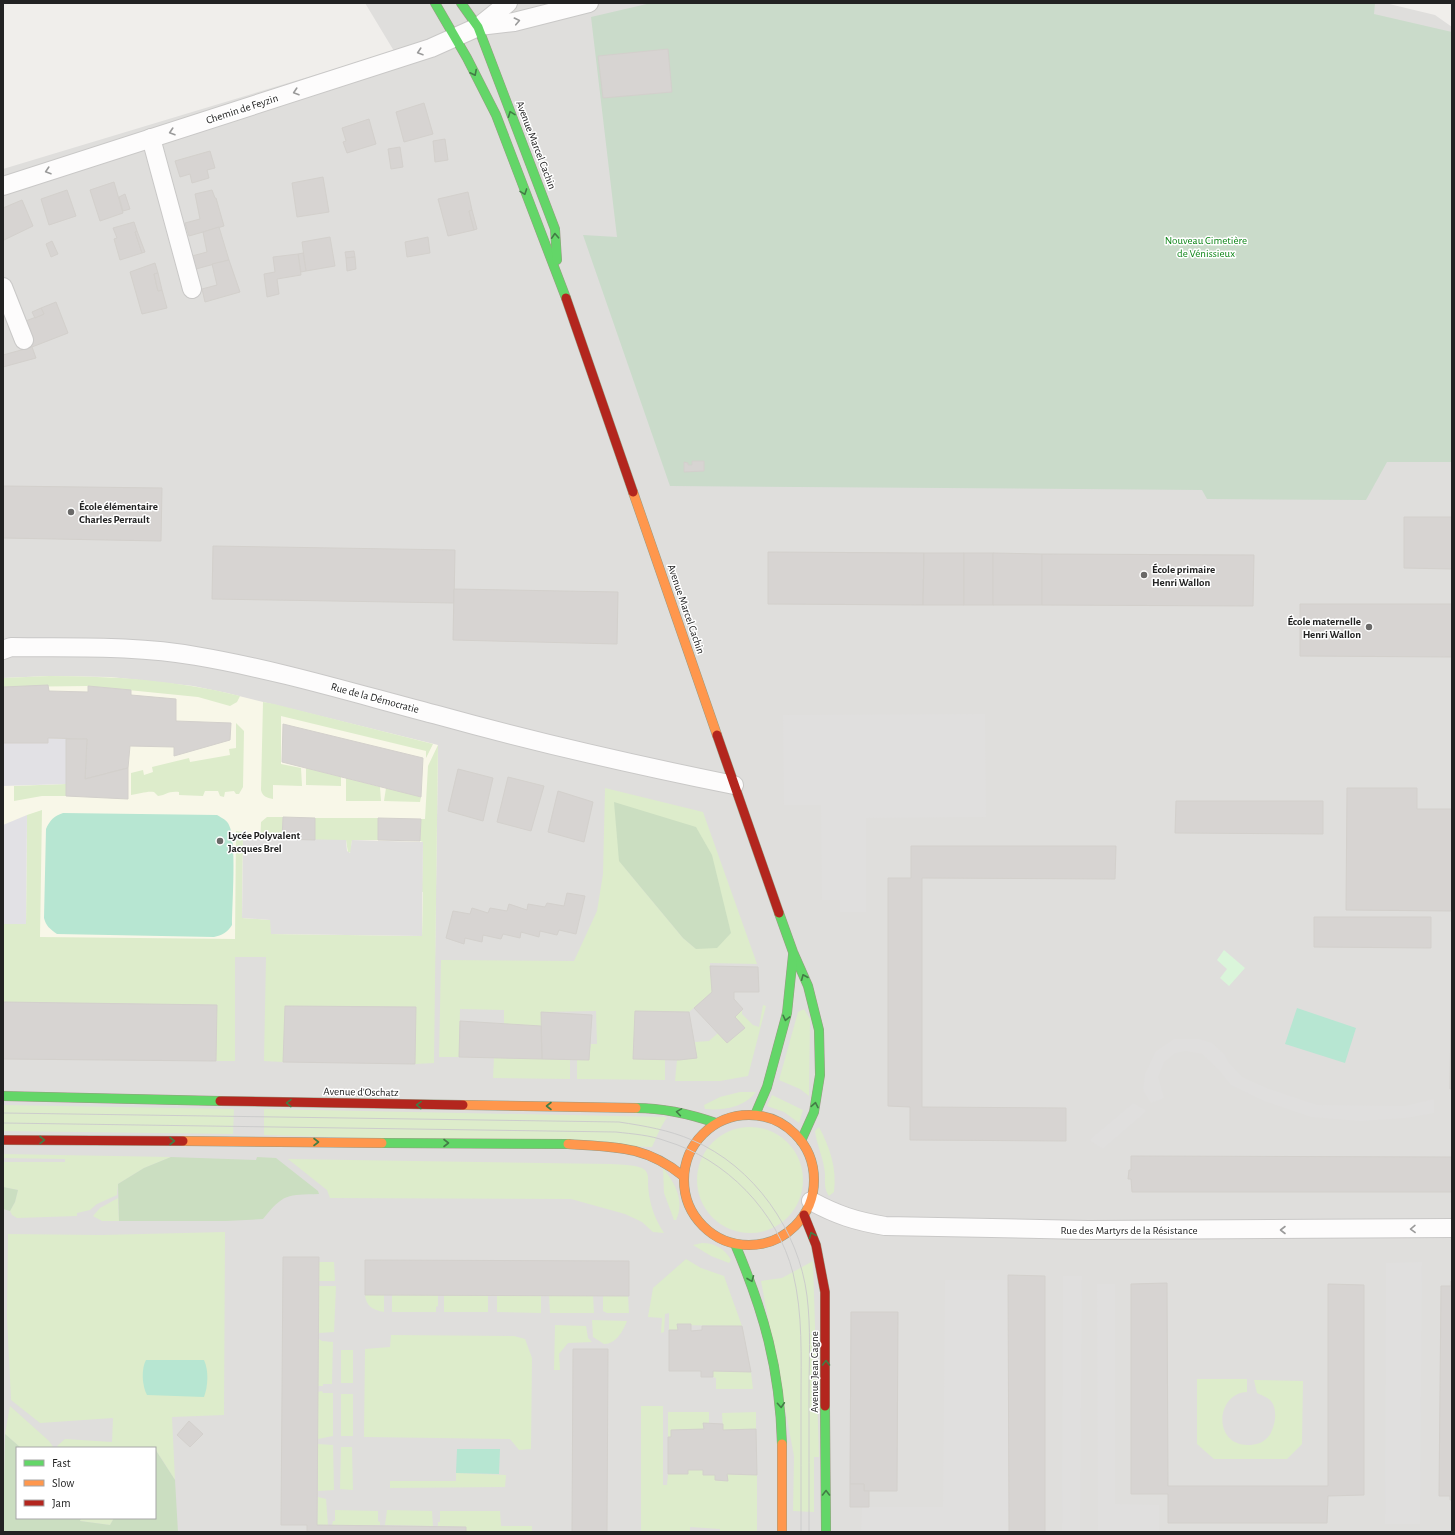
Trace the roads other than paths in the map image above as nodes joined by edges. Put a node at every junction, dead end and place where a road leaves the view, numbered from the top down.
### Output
1 (434, 3) edge
2 (461, 3) edge
3 (508, 3) edge
4 (589, 3) edge
5 (478, 26) junction
6 (456, 38) junction
7 (151, 138) junction
8 (3, 186) edge
9 (558, 274) junction
10 (3, 287) edge
11 (192, 289) dead end
12 (24, 340) dead end
13 (6, 648) edge
14 (734, 785) junction
15 (793, 952) junction
16 (3, 1096) edge
17 (754, 1115) junction
18 (716, 1123) junction
19 (3, 1140) edge
20 (801, 1141) junction
21 (683, 1176) junction
22 (807, 1208) junction
23 (1452, 1228) edge
24 (735, 1244) junction
25 (782, 1532) edge
26 (826, 1532) edge

1 - 6 street, Avenue Marcel Cachin
2 - 5 street, Avenue Marcel Cachin
3 - 5 street, Chemin de Feyzin
5 -> 4 street, Chemin de Feyzin
5 - 6 street, Chemin de Feyzin
9 -> 5 street, Avenue Marcel Cachin
6 -> 7 street, Chemin de Feyzin
6 -> 9 street, Avenue Marcel Cachin
7 -> 8 street, Chemin de Feyzin
7 - 11 street
9 - 14 street, Avenue Marcel Cachin
10 - 12 street
13 - 14 street, Rue de la Démocratie
14 - 15 street, Avenue Marcel Cachin
15 -> 17 street, Avenue Marcel Cachin
20 -> 15 street, Avenue Marcel Cachin
18 -> 16 street, Avenue d'Oschatz
17 - 18 street
17 - 20 street
18 - 21 street
19 -> 21 street
20 - 22 street
21 - 24 street
23 -> 22 street, Rue des Martyrs de la Résistance
22 - 24 street
26 -> 22 street, Avenue Jean Cagne
24 -> 25 street

